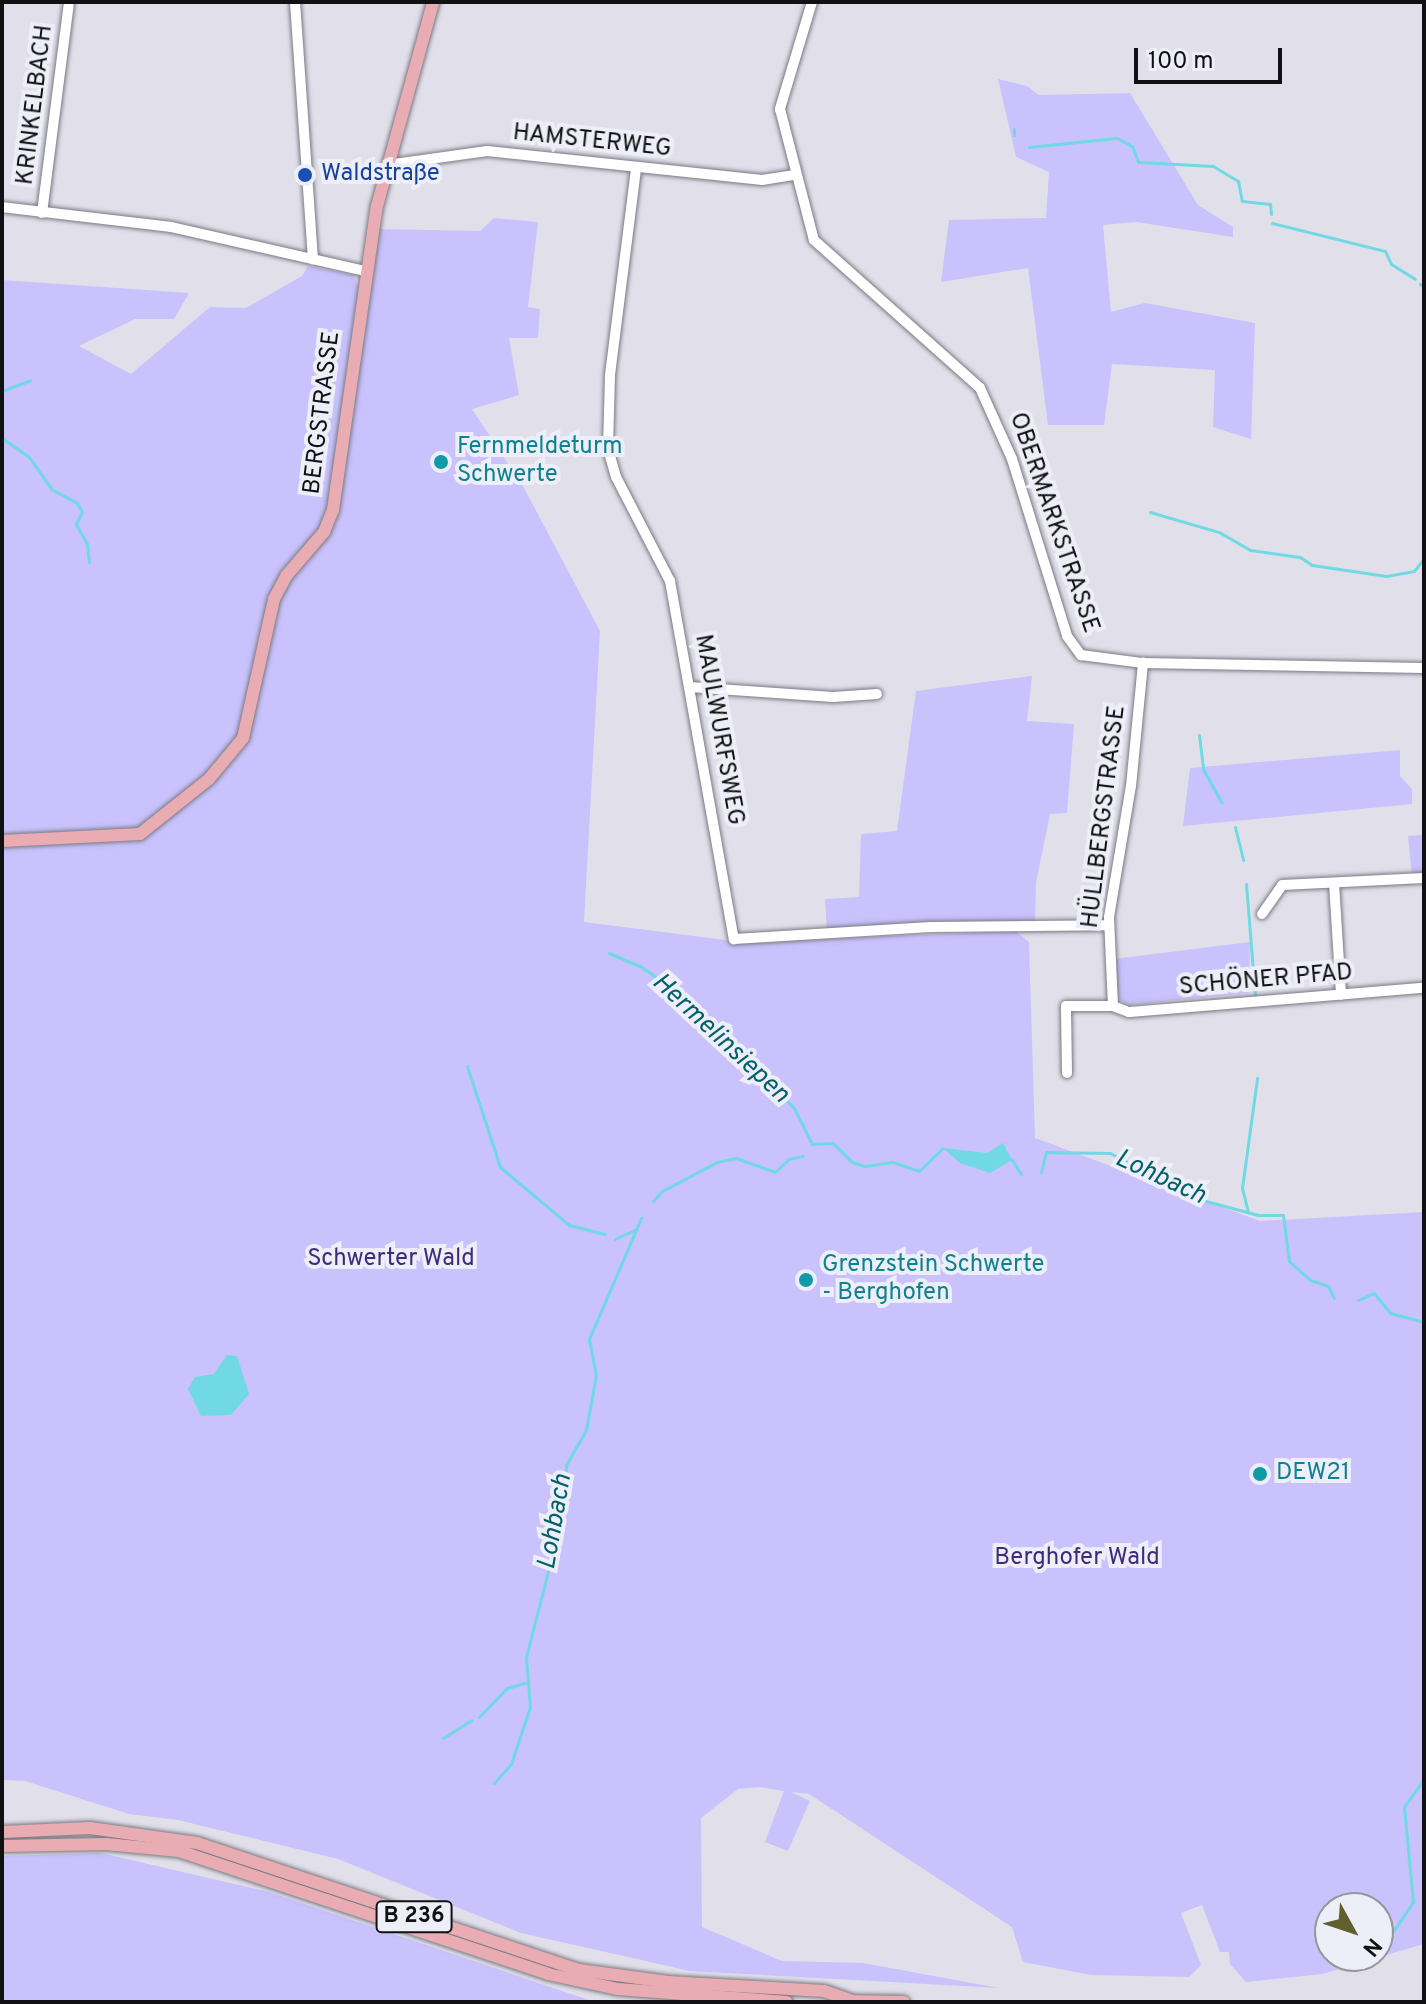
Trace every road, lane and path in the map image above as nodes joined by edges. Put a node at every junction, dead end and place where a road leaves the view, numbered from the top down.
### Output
1 (69, 2) edge
2 (295, 2) edge
3 (433, 2) edge
4 (812, 2) edge
5 (387, 165) junction
6 (636, 169) junction
7 (795, 175) junction
8 (2, 207) edge
9 (42, 213) junction
10 (313, 259) junction
11 (364, 271) junction
12 (1143, 663) junction
13 (1424, 668) edge
14 (690, 687) junction
15 (877, 694) dead end
16 (2, 841) edge
17 (1424, 878) edge
18 (1334, 883) junction
19 (1262, 914) dead end
20 (1109, 925) junction
21 (1424, 988) edge
22 (1341, 995) junction
23 (1113, 1006) junction
24 (1067, 1073) dead end
25 (2, 1832) edge
26 (2, 1846) edge
27 (692, 1989) junction
28 (846, 2001) edge
29 (786, 2002) edge
30 (904, 2002) edge

1 - 9 street, KRINKELBACH
2 - 10 street
3 - 5 main road, BERGSTRASSE
4 - 7 street, OBERMARKSTRASSE
5 - 6 street, HAMSTERWEG
5 - 11 main road, BERGSTRASSE
6 - 7 street, HAMSTERWEG
6 - 14 street, MAULWURFSWEG
7 - 12 street, OBERMARKSTRASSE
8 - 9 street
9 - 10 street
10 - 11 street
11 - 16 main road, BERGSTRASSE
12 - 13 street, OBERMARKSTRASSE
12 - 20 street, HÜLLBERGSTRASSE
14 - 15 street
14 - 20 street, MAULWURFSWEG
17 - 18 street
18 - 19 street
18 - 22 street
20 - 23 street, HÜLLBERGSTRASSE
21 - 22 street, SCHÖNER PFAD
22 - 23 street, SCHÖNER PFAD
23 - 24 street
25 - 27 main road, B 236
26 - 27 main road, B 236
27 - 28 main road, B 236
27 - 29 main road, B 236
28 - 30 main road, B 236

